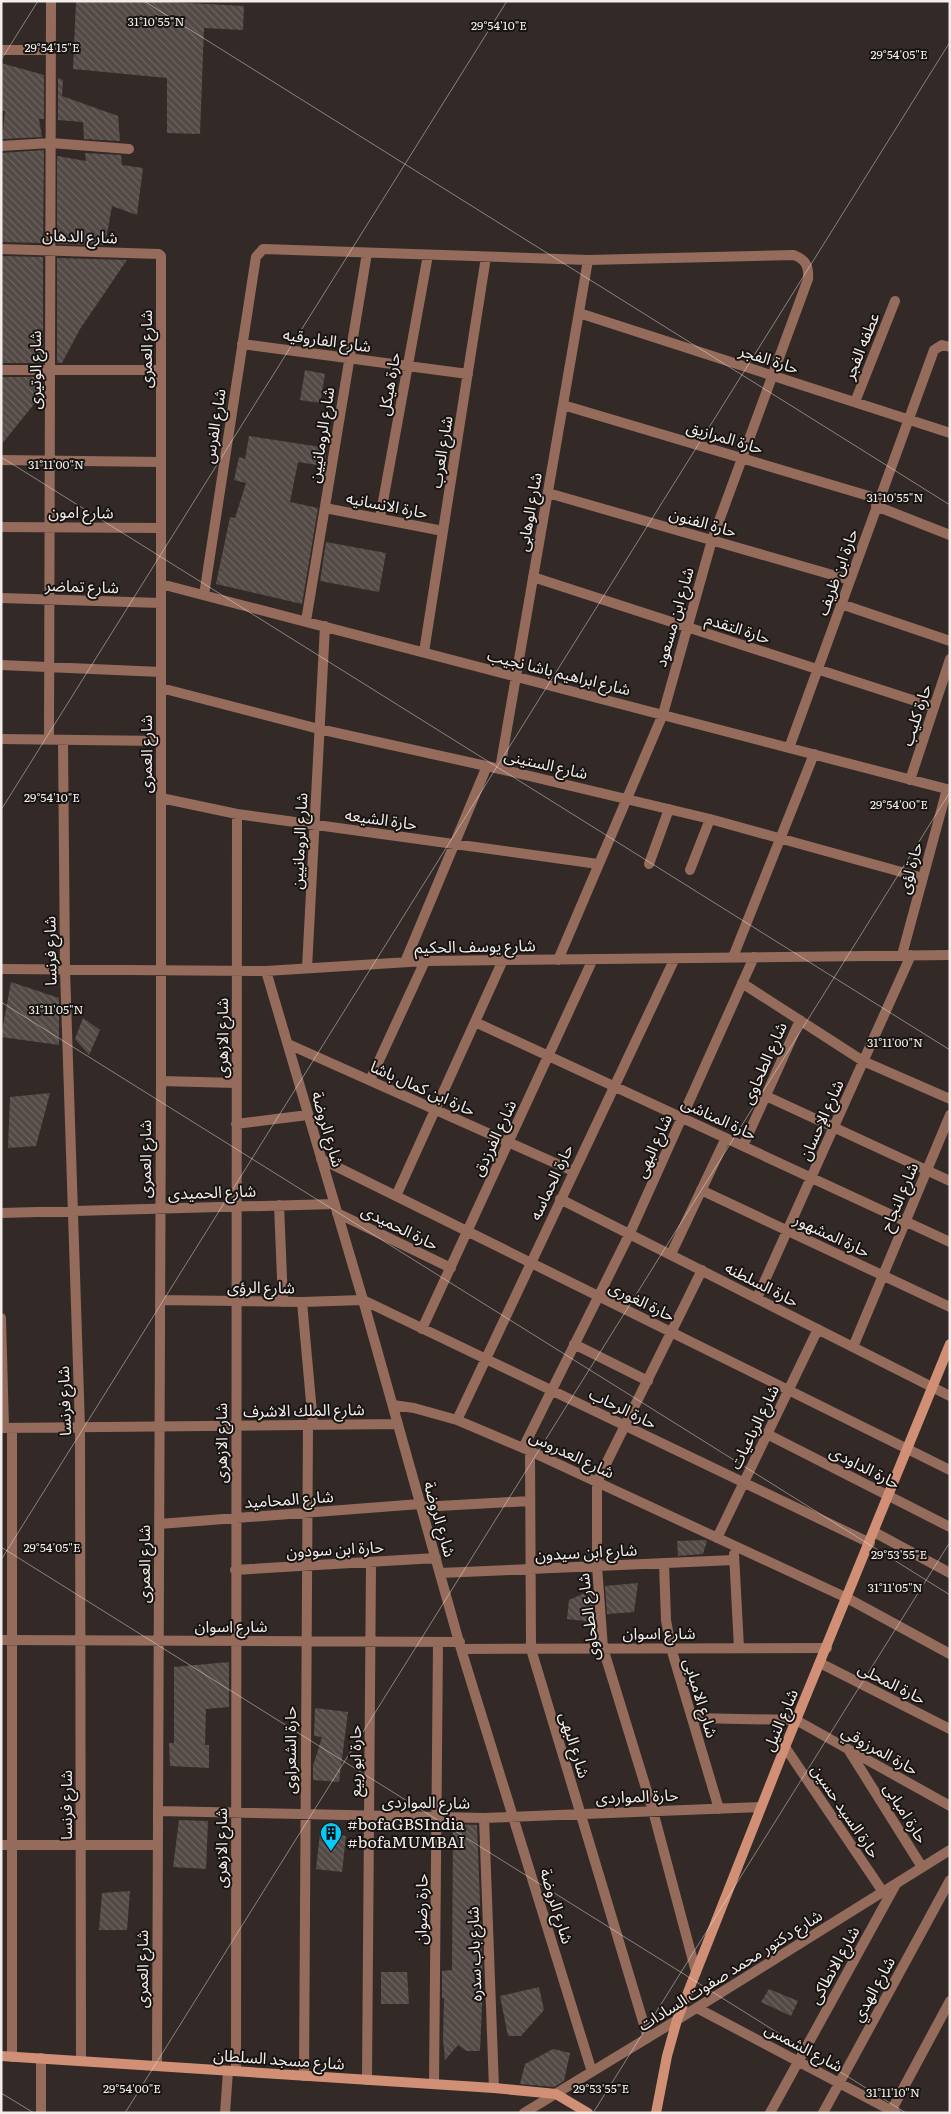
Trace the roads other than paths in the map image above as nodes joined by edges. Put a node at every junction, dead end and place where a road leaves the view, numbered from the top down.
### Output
1 (51, 1) edge
2 (1, 50) edge
3 (51, 50) junction
4 (51, 143) junction
5 (1, 146) edge
6 (129, 148) dead end
7 (1, 249) edge
8 (51, 250) junction
9 (367, 253) junction
10 (157, 254) joint
11 (428, 255) junction
12 (486, 257) junction
13 (588, 260) junction
14 (895, 301) dead end
15 (579, 313) junction
16 (242, 344) junction
17 (950, 347) edge
18 (349, 358) junction
19 (408, 366) junction
20 (1, 370) edge
21 (50, 370) junction
22 (161, 370) junction
23 (468, 374) junction
24 (772, 375) junction
25 (855, 402) junction
26 (563, 405) junction
27 (908, 419) junction
28 (950, 432) edge
29 (742, 458) junction
30 (1, 460) edge
31 (50, 460) junction
32 (161, 462) junction
33 (548, 493) junction
34 (878, 503) junction
35 (325, 508) junction
36 (380, 518) junction
37 (1, 527) edge
38 (50, 527) junction
39 (161, 528) junction
40 (443, 531) junction
41 (950, 534) edge
42 (712, 540) junction
43 (533, 577) junction
44 (850, 580) junction
45 (161, 584) junction
46 (204, 595) junction
47 (1, 598) edge
48 (50, 600) junction
49 (161, 603) junction
50 (841, 604) junction
51 (306, 622) junction
52 (325, 626) junction
53 (687, 627) junction
54 (950, 642) edge
55 (424, 652) junction
56 (950, 659) edge
57 (1, 665) edge
58 (50, 667) junction
59 (817, 669) junction
60 (161, 672) junction
61 (516, 676) junction
62 (161, 688) junction
63 (934, 708) junction
64 (663, 714) junction
65 (319, 729) junction
66 (1, 739) edge
67 (49, 740) junction
68 (64, 740) junction
69 (161, 741) junction
70 (789, 748) junction
71 (814, 754) junction
72 (487, 766) junction
73 (500, 768) junction
74 (910, 780) junction
75 (948, 790) edge
76 (161, 798) junction
77 (626, 799) junction
78 (670, 810) junction
79 (238, 814) junction
80 (710, 819) junction
81 (314, 825) junction
82 (780, 838) junction
83 (454, 844) junction
84 (598, 864) junction
85 (649, 864) dead end
86 (690, 870) dead end
87 (923, 878) junction
88 (950, 954) edge
89 (906, 955) junction
90 (733, 957) junction
91 (754, 957) junction
92 (675, 958) junction
93 (593, 959) junction
94 (503, 960) junction
95 (558, 960) junction
96 (425, 961) junction
97 (405, 962) junction
98 (308, 968) junction
99 (1, 970) edge
100 (65, 970) junction
101 (161, 970) junction
102 (237, 970) junction
103 (266, 971) junction
104 (742, 983) junction
105 (800, 1020) junction
106 (475, 1022) junction
107 (288, 1044) junction
108 (549, 1056) junction
109 (864, 1061) junction
110 (370, 1080) junction
111 (161, 1082) junction
112 (236, 1083) junction
113 (614, 1086) junction
114 (766, 1096) junction
115 (950, 1099) edge
116 (435, 1110) junction
117 (308, 1115) junction
118 (950, 1115) edge
119 (682, 1118) junction
120 (236, 1124) junction
121 (834, 1127) junction
122 (726, 1138) junction
123 (508, 1142) junction
124 (743, 1146) junction
125 (321, 1159) junction
126 (927, 1170) junction
127 (574, 1171) junction
128 (812, 1177) junction
129 (950, 1181) edge
130 (701, 1190) junction
131 (396, 1196) junction
132 (560, 1198) junction
133 (279, 1205) junction
134 (236, 1206) junction
135 (160, 1208) junction
136 (336, 1208) junction
137 (73, 1211) junction
138 (1, 1213) edge
139 (906, 1221) junction
140 (468, 1231) junction
141 (788, 1231) junction
142 (630, 1233) junction
143 (950, 1242) edge
144 (671, 1254) junction
145 (530, 1262) junction
146 (451, 1268) junction
147 (702, 1270) junction
148 (883, 1276) junction
149 (598, 1296) junction
150 (758, 1298) junction
151 (160, 1300) junction
152 (363, 1300) junction
153 (236, 1302) junction
154 (283, 1302) junction
155 (302, 1302) junction
156 (950, 1307) edge
157 (1, 1318) edge
158 (422, 1329) junction
159 (818, 1329) junction
160 (672, 1332) junction
161 (574, 1344) junction
162 (950, 1344) edge
163 (853, 1347) junction
164 (484, 1359) junction
165 (648, 1381) junction
166 (932, 1387) junction
167 (789, 1390) junction
168 (551, 1391) junction
169 (950, 1396) edge
170 (392, 1405) junction
171 (457, 1420) junction
172 (310, 1424) junction
173 (398, 1424) junction
174 (236, 1425) junction
175 (160, 1426) junction
176 (626, 1426) junction
177 (80, 1427) junction
178 (6, 1428) edge
179 (767, 1434) junction
180 (908, 1448) junction
181 (527, 1450) junction
182 (950, 1470) edge
183 (597, 1482) junction
184 (744, 1482) junction
185 (888, 1496) junction
186 (530, 1501) junction
187 (421, 1506) junction
188 (307, 1513) junction
189 (235, 1518) junction
190 (159, 1524) junction
191 (950, 1527) edge
192 (874, 1532) junction
193 (717, 1538) junction
194 (870, 1543) junction
195 (734, 1546) junction
196 (436, 1558) junction
197 (734, 1560) junction
198 (371, 1562) junction
199 (664, 1563) junction
200 (306, 1566) junction
201 (597, 1566) junction
202 (529, 1569) junction
203 (235, 1570) junction
204 (440, 1573) junction
205 (950, 1574) edge
206 (847, 1598) junction
207 (7, 1640) edge
208 (80, 1640) junction
209 (159, 1641) junction
210 (235, 1641) junction
211 (305, 1642) junction
212 (371, 1642) junction
213 (438, 1643) junction
214 (460, 1646) junction
215 (603, 1648) junction
216 (671, 1648) junction
217 (739, 1648) junction
218 (827, 1648) junction
219 (531, 1649) junction
220 (950, 1654) edge
221 (820, 1663) junction
222 (692, 1718) junction
223 (796, 1720) junction
224 (950, 1730) edge
225 (785, 1747) junction
226 (848, 1749) junction
227 (761, 1806) junction
228 (950, 1806) edge
229 (719, 1809) junction
230 (158, 1811) junction
231 (652, 1811) junction
232 (236, 1813) junction
233 (580, 1813) junction
234 (305, 1814) junction
235 (369, 1816) junction
236 (514, 1816) junction
237 (436, 1817) junction
238 (484, 1818) junction
239 (7, 1845) edge
240 (81, 1845) junction
241 (158, 1845) junction
242 (950, 1850) edge
243 (922, 1868) junction
244 (950, 1880) edge
245 (897, 1883) junction
246 (883, 1892) junction
247 (696, 1972) junction
248 (950, 2000) edge
249 (697, 2008) junction
250 (677, 2020) junction
251 (648, 2038) junction
252 (7, 2056) edge
253 (41, 2058) junction
254 (81, 2061) junction
255 (798, 2061) junction
256 (157, 2066) junction
257 (232, 2071) junction
258 (592, 2072) junction
259 (304, 2076) junction
260 (367, 2080) junction
261 (839, 2083) junction
262 (434, 2084) junction
263 (494, 2088) junction
264 (556, 2094) junction
265 (892, 2112) edge
266 (40, 2113) edge
267 (225, 2113) edge
268 (524, 2113) edge
269 (588, 2113) edge
270 (656, 2113) edge
271 (770, 2113) edge
272 (823, 2113) edge

1 - 3 street, شارع الوتيرى
2 - 3 street
3 - 4 street, شارع الوتيرى
4 - 5 street
4 - 6 street
4 - 8 street, شارع الوتيرى
7 - 8 street, شارع الدهان
8 - 10 street, شارع الدهان
8 - 21 street, شارع الوتيرى
9 - 11 street
9 - 16 street, شارع الفرس
9 - 18 street, شارع الرومانيين
10 - 22 street, شارع العمرى
11 - 12 street
11 - 19 street, حارة هيكل
12 - 13 street
12 - 23 street, شارع العرب
13 - 15 street, شارع الوهابى
13 - 24 street, شارع ابن مسعود
14 - 25 street, عطفه الفجر
15 - 24 street, حارة الفجر
15 - 26 street, شارع الوهابى
16 - 18 street, شارع الفاروقيه
16 - 46 street, شارع الفرس
17 - 27 street, حارة ابن ظريف
18 - 19 street, شارع الفاروقيه
18 - 35 street, شارع الرومانيين
19 - 23 street, شارع الفاروقيه
19 - 36 street, حارة هيكل
20 - 21 street
21 - 22 street
21 - 31 street, شارع الوتيرى
22 - 32 street, شارع العمرى
23 - 40 street, شارع العرب
24 - 25 street, حارة الفجر
24 - 29 street, شارع ابن مسعود
25 - 27 street, حارة الفجر
26 - 29 street, حارة المرازيق
26 - 33 street, شارع الوهابى
27 - 28 street, حارة الفجر
27 - 34 street, حارة ابن ظريف
29 - 34 street, حارة المرازيق
29 - 42 street, شارع ابن مسعود
30 - 31 street
31 - 32 street
31 - 38 street, شارع الوتيرى
32 - 39 street, شارع العمرى
33 - 42 street, حارة الفنون
33 - 43 street, شارع الوهابى
34 - 41 street, حارة المرازيق
34 - 44 street, حارة ابن ظريف
35 - 36 street, حارة الانسانيه
35 - 51 street, شارع الرومانيين
36 - 40 street, حارة الانسانيه
37 - 38 street, شارع امون
38 - 39 street, شارع امون
38 - 48 street, شارع الوتيرى
39 - 45 street, شارع العمرى
40 - 55 street, شارع العرب
42 - 44 street, حارة الفنون
42 - 53 street, شارع ابن مسعود
43 - 53 street, حارة التقدم
43 - 61 street, شارع الوهابى
44 - 50 street, حارة ابن ظريف
45 - 46 street, شارع ابراهيم باشا نجيب
45 - 49 street, شارع العمرى
46 - 51 street, شارع ابراهيم باشا نجيب
47 - 48 street, شارع تماضر
48 - 49 street, شارع تماضر
48 - 58 street, شارع الوتيرى
49 - 60 street, شارع العمرى
50 - 54 street
50 - 59 street, حارة ابن ظريف
51 - 52 street, شارع ابراهيم باشا نجيب
52 - 55 street, شارع ابراهيم باشا نجيب
52 - 65 street, شارع الرومانيين
53 - 59 street, حارة التقدم
53 - 64 street, شارع ابن مسعود
55 - 61 street, شارع ابراهيم باشا نجيب
56 - 63 street, حارة كليب
57 - 58 street
58 - 60 street
58 - 67 street, شارع الوتيرى
59 - 63 street, حارة التقدم
59 - 70 street, حارة ابن ظريف
60 - 62 street, شارع العمرى
61 - 64 street, شارع ابراهيم باشا نجيب
61 - 73 street, شارع الوهابى
62 - 65 street, شارع الستينى
62 - 69 street, شارع العمرى
63 - 74 street, حارة كليب
64 - 70 street, شارع ابراهيم باشا نجيب
64 - 77 street, شارع ابن مسعود
65 - 72 street, شارع الستينى
65 - 81 street, شارع الرومانيين
66 - 67 street
67 - 68 street
68 - 69 street
68 - 100 street, شارع فرنسا
69 - 76 street, شارع العمرى
70 - 71 street, شارع ابراهيم باشا نجيب
71 - 74 street, شارع ابراهيم باشا نجيب
71 - 82 street
72 - 73 street, شارع الستينى
72 - 83 street
73 - 77 street, شارع الستينى
74 - 75 street, شارع ابراهيم باشا نجيب
75 - 87 street, حارة لؤى
76 - 79 street, حارة الشيعه
76 - 101 street, شارع العمرى
77 - 78 street, شارع الستينى
77 - 84 street, شارع ابن مسعود
78 - 80 street, شارع الستينى
78 - 85 street
79 - 81 street, حارة الشيعه
79 - 102 street, شارع الازهرى
80 - 82 street, شارع الستينى
80 - 86 street
81 - 83 street, حارة الشيعه
81 - 98 street, شارع الرومانيين
82 - 87 street, شارع الستينى
82 - 90 street
83 - 84 street, حارة الشيعه
83 - 97 street
84 - 95 street, شارع ابن مسعود
87 - 89 street, حارة لؤى
88 - 89 street, شارع يوسف الحكيم
89 - 91 street, شارع يوسف الحكيم
89 - 109 street, شارع الإحسان
90 - 91 street, شارع يوسف الحكيم
90 - 92 street, شارع يوسف الحكيم
91 - 104 street, شارع البهى
92 - 93 street, شارع يوسف الحكيم
92 - 113 street, حارة الحماسه
93 - 95 street, شارع يوسف الحكيم
93 - 108 street, شارع الفرزدق
94 - 95 street, شارع يوسف الحكيم
94 - 96 street, شارع يوسف الحكيم
94 - 106 street
96 - 97 street, شارع يوسف الحكيم
96 - 110 street
97 - 98 street, شارع يوسف الحكيم
98 - 103 street, شارع يوسف الحكيم
99 - 100 street, شارع يوسف الحكيم
100 - 101 street, شارع يوسف الحكيم
100 - 137 street, شارع فرنسا
101 - 102 street, شارع يوسف الحكيم
101 - 111 street, شارع العمرى
102 - 103 street, شارع يوسف الحكيم
102 - 112 street, شارع الازهرى
103 - 107 street, شارع الروضة
104 - 105 street
104 - 119 street, شارع البهى
105 - 109 street
105 - 114 street, شارع الطحاوى
106 - 108 street, حارة المناشى
106 - 116 street
107 - 110 street, حارة ابن كمال باشا
107 - 117 street, شارع الروضة
108 - 113 street, حارة المناشى
108 - 123 street, شارع الفرزدق
109 - 115 street
109 - 121 street, شارع الإحسان
110 - 116 street, حارة ابن كمال باشا
111 - 112 street
111 - 135 street, شارع العمرى
112 - 120 street, شارع الازهرى
113 - 119 street, حارة المناشى
113 - 127 street, حارة الحماسه
114 - 121 street
114 - 124 street, شارع الطحاوى
116 - 123 street, حارة ابن كمال باشا
116 - 131 street
117 - 120 street
117 - 125 street, شارع الروضة
118 - 126 street, شارع النجاح
119 - 122 street, حارة المناشى
119 - 142 street, شارع البهى
120 - 134 street, شارع الازهرى
121 - 126 street
121 - 128 street, شارع الإحسان
122 - 124 street, حارة المناشى
122 - 130 street
123 - 127 street, حارة ابن كمال باشا
123 - 140 street, شارع الفرزدق
124 - 128 street, حارة المناشى
125 - 131 street, حارة الغورى
125 - 136 street, شارع الروضة
126 - 129 street
126 - 139 street, شارع النجاح
127 - 132 street, حارة الحماسه
128 - 139 street, حارة المناشى
128 - 141 street, شارع الإحسان
130 - 141 street, حارة المشهور
130 - 144 street
131 - 140 street, حارة الغورى
132 - 142 street, حارة السلطنه
132 - 145 street, حارة الحماسه
133 - 134 street, شارع الحميدى
133 - 136 street, شارع الحميدى
133 - 154 street
134 - 135 street, شارع الحميدى
134 - 153 street, شارع الازهرى
135 - 137 street, شارع الحميدى
135 - 151 street, شارع العمرى
136 - 146 street, حارة الحميدى
136 - 152 street, شارع الروضة
137 - 138 street, شارع الحميدى
137 - 177 street, شارع فرنسا
139 - 143 street, حارة المناشى
139 - 148 street, شارع النجاح
140 - 145 street, حارة الغورى
140 - 146 street, شارع الفرزدق
141 - 148 street, حارة المشهور
141 - 150 street, شارع الإحسان
142 - 144 street, حارة السلطنه
142 - 149 street, شارع البهى
144 - 147 street, حارة السلطنه
145 - 149 street, حارة الغورى
145 - 164 street, حارة الحماسه
146 - 158 street, شارع الفرزدق
147 - 150 street, حارة السلطنه
147 - 160 street, شارع الطحاوى
148 - 156 street, حارة المشهور
148 - 163 street, شارع النجاح
149 - 160 street, حارة الغورى
149 - 161 street, شارع البهى
150 - 159 street, حارة السلطنه
151 - 153 street, شارع الرؤى
151 - 175 street, شارع العمرى
152 - 155 street, شارع الرؤى
152 - 158 street, حارة الرحاب
152 - 170 street, شارع الروضة
153 - 154 street, شارع الرؤى
153 - 174 street, شارع الازهرى
154 - 155 street, شارع الرؤى
155 - 172 street, حارة الشعراوى
157 - 178 street
158 - 164 street, حارة الرحاب
159 - 163 street, حارة السلطنه
159 - 167 street, شارع الرباعيات
160 - 165 street, شارع الطحاوى
160 - 167 street, حارة الغورى
161 - 165 street
161 - 168 street, شارع البهى
162 - 166 street, شارع النيل
163 - 166 street, حارة السلطنه
164 - 168 street, حارة الرحاب
164 - 171 street, حارة الحماسه
165 - 176 street, شارع الطحاوى
166 - 169 street, حارة السلطنه
166 - 180 street, شارع النيل
167 - 179 street, شارع الرباعيات
167 - 180 street, حارة الغورى
168 - 176 street, حارة الرحاب
168 - 181 street, شارع البهى
170 - 171 street, شارع العدروس
170 - 173 street, شارع الروضة
171 - 181 street, شارع العدروس
172 - 173 street, شارع الملك الاشرف
172 - 174 street, شارع الملك الاشرف
172 - 188 street, حارة الشعراوى
173 - 187 street, شارع الروضة
174 - 175 street, شارع الملك الاشرف
174 - 189 street, شارع الازهرى
175 - 177 street, شارع الملك الاشرف
175 - 190 street, شارع العمرى
176 - 183 street, شارع الطحاوى
176 - 184 street, حارة الرحاب
177 - 178 street, شارع الملك الاشرف
177 - 208 street, شارع فرنسا
178 - 207 street
179 - 184 street, شارع الرباعيات
179 - 185 street, حارة الداودى
180 - 182 street, حارة الغورى
180 - 185 street, شارع النيل
181 - 183 street, شارع العدروس
181 - 186 street, شارع البهى
183 - 193 street, شارع العدروس
183 - 201 street, شارع الطحاوى
184 - 193 street, شارع الرباعيات
184 - 194 street, حارة الرحاب
185 - 191 street, حارة الداودى
185 - 192 street, شارع النيل
186 - 187 street, شارع المحاميد
186 - 202 street, شارع البهى
187 - 188 street, شارع المحاميد
187 - 196 street, شارع الروضة
188 - 189 street, شارع المحاميد
188 - 200 street, حارة الشعراوى
189 - 190 street, شارع المحاميد
189 - 203 street, شارع الازهرى
190 - 209 street, شارع العمرى
192 - 194 street, شارع النيل
192 - 205 street
193 - 195 street, شارع العدروس
194 - 206 street, شارع النيل
195 - 197 street
195 - 206 street, شارع العدروس
196 - 198 street, حارة ابن سودون
196 - 204 street, شارع الروضة
197 - 199 street, شارع ابن سيدون
197 - 217 street
198 - 200 street, حارة ابن سودون
198 - 212 street, حارة ابو ربيع
199 - 201 street, شارع ابن سيدون
199 - 216 street, شارع الامبابى
200 - 203 street, حارة ابن سودون
200 - 211 street, حارة الشعراوى
201 - 202 street, شارع ابن سيدون
201 - 215 street, شارع الطحاوى
202 - 204 street, شارع ابن سيدون
202 - 219 street, شارع البهى
203 - 210 street, شارع الازهرى
204 - 214 street, شارع الروضة
206 - 218 street, شارع النيل
206 - 220 street, شارع العدروس
207 - 208 street, شارع اسوان
207 - 239 street
208 - 209 street, شارع اسوان
208 - 240 street, شارع فرنسا
209 - 210 street, شارع اسوان
209 - 230 street, شارع العمرى
210 - 211 street, شارع اسوان
210 - 232 street, شارع الازهرى
211 - 212 street, شارع اسوان
211 - 234 street, حارة الشعراوى
212 - 213 street, شارع اسوان
212 - 235 street, حارة ابو ربيع
213 - 214 street, شارع اسوان
213 - 237 street, حارة رضوان
214 - 219 street, شارع اسوان
214 - 236 street, شارع الروضة
215 - 216 street, شارع اسوان
215 - 219 street, شارع اسوان
215 - 231 street, شارع الطحاوى
216 - 217 street, شارع اسوان
216 - 222 street, شارع الامبابى
217 - 218 street, شارع اسوان
218 - 221 street, شارع النيل
219 - 233 street, شارع البهى
221 - 223 street, شارع النيل
221 - 224 street, حارة المحلى
222 - 223 street
222 - 229 street, شارع الامبابى
223 - 225 street, شارع النيل
223 - 226 street, حارة المرزوقي
225 - 227 street, شارع النيل
225 - 246 street, حارة السيد حسين
226 - 228 street, حارة المرزوقي
226 - 243 street, حارة امبابى
227 - 229 street, حارة المواردى
227 - 247 street, شارع النيل
229 - 231 street, حارة المواردى
230 - 232 street, شارع المواردى
230 - 241 street, شارع العمرى
231 - 233 street, حارة المواردى
231 - 247 street, شارع الطحاوى
232 - 234 street, شارع المواردى
232 - 257 street, شارع الازهرى
233 - 236 street, حارة المواردى
233 - 251 street, شارع البهى
234 - 235 street, شارع المواردى
234 - 259 street, حارة الشعراوى
235 - 237 street, شارع المواردى
235 - 260 street, حارة ابو ربيع
236 - 238 street, شارع المواردى
236 - 258 street, شارع الروضة
237 - 238 street, شارع المواردى
237 - 262 street, حارة رضوان
238 - 263 street, شارع باب سدره
239 - 240 street
239 - 252 street
240 - 241 street
240 - 254 street, شارع فرنسا
241 - 256 street, شارع العمرى
242 - 243 street, شارع دكتور محمد صفوت السادات
243 - 245 street, شارع دكتور محمد صفوت السادات
244 - 261 street, شارع الهدي
245 - 246 street, شارع دكتور محمد صفوت السادات
245 - 255 street, شارع الانطاكى
246 - 249 street, شارع دكتور محمد صفوت السادات
247 - 250 street, شارع النيل
248 - 265 street
249 - 250 street, شارع دكتور محمد صفوت السادات
249 - 255 street, شارع الشمس
250 - 251 street, شارع دكتور محمد صفوت السادات
250 - 270 street, شارع النيل
251 - 258 street, شارع دكتور محمد صفوت السادات
252 - 253 street, شارع مسجد السلطان
253 - 254 street, شارع مسجد السلطان
253 - 266 street
254 - 256 street, شارع مسجد السلطان
255 - 261 street, شارع الشمس
255 - 271 street, شارع الانطاكى
256 - 257 street, شارع مسجد السلطان
257 - 259 street, شارع مسجد السلطان
257 - 267 street, شارع الازهرى
258 - 264 street, شارع دكتور محمد صفوت السادات
259 - 260 street, شارع مسجد السلطان
260 - 262 street, شارع مسجد السلطان
261 - 265 street, شارع الشمس
261 - 272 street, شارع الهدي
262 - 263 street, شارع مسجد السلطان
263 - 264 street, شارع مسجد السلطان
264 - 268 street, شارع دكتور محمد صفوت السادات
264 - 269 street

